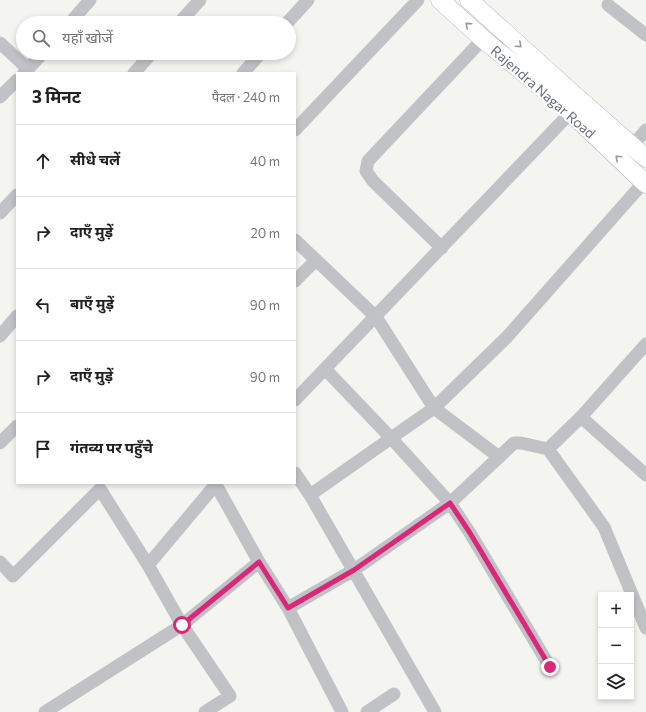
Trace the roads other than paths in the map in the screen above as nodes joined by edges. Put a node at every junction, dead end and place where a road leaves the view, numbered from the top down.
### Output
1 (90, 0) edge
2 (200, 0) edge
3 (308, 0) edge
4 (418, 0) edge
5 (440, 0) edge
6 (469, 0) edge
7 (608, 5) dead end
8 (76, 16) edge
9 (185, 16) edge
10 (293, 16) edge
11 (646, 35) edge
12 (483, 39) junction
13 (0, 43) edge
14 (36, 60) edge
15 (146, 60) edge
16 (255, 60) edge
17 (26, 71) edge
18 (135, 72) edge
19 (244, 72) edge
20 (16, 81) edge
21 (0, 97) edge
22 (576, 107) junction
23 (296, 129) edge
24 (646, 130) edge
25 (615, 131) junction
26 (602, 144) junction
27 (632, 146) junction
28 (646, 158) edge
29 (645, 183) edge
30 (16, 196) edge
31 (0, 213) edge
32 (296, 241) edge
33 (442, 248) junction
34 (316, 260) junction
35 (296, 280) edge
36 (16, 317) edge
37 (376, 317) junction
38 (0, 336) edge
39 (646, 344) edge
40 (325, 369) junction
41 (296, 399) edge
42 (434, 408) junction
43 (581, 417) junction
44 (16, 427) edge
45 (392, 439) junction
46 (0, 443) edge
47 (548, 450) junction
48 (499, 457) junction
49 (296, 474) edge
50 (646, 475) edge
51 (216, 484) edge
52 (102, 486) edge
53 (310, 495) junction
54 (450, 503) junction
55 (0, 562) edge
56 (259, 562) junction
57 (148, 565) junction
58 (354, 570) junction
59 (288, 608) junction
60 (182, 625) junction
61 (646, 628) edge
62 (550, 667) dead end
63 (394, 694) dead end
64 (45, 712) edge
65 (205, 712) edge
66 (342, 712) edge
67 (367, 712) edge
68 (435, 712) edge

1 - 8 street
2 - 9 street
3 - 10 street
4 - 23 street
12 -> 5 main road, Rajendra Nagar Road
6 -> 22 main road, Rajendra Nagar Road
7 - 11 street
12 - 22 main road, Rajendra Nagar Road
12 - 33 street
13 - 17 street
14 - 17 street
15 - 18 street
16 - 19 street
20 - 21 street
22 - 25 main road, Rajendra Nagar Road
22 - 26 main road, Rajendra Nagar Road
22 - 33 street
24 - 27 street
25 - 26 main road
25 - 27 main road, Rajendra Nagar Road
29 -> 26 main road, Rajendra Nagar Road
27 - 28 main road, Rajendra Nagar Road
29 - 42 street
30 - 31 street
32 - 34 street
33 - 37 street
34 - 35 street
34 - 37 street
36 - 38 street
37 - 40 street
37 - 42 street
39 - 43 street
40 - 41 street
40 - 45 street
42 - 45 street
42 - 48 street
43 - 47 street
43 - 50 street
44 - 46 street
45 - 53 street
45 - 54 street
47 - 48 street
47 - 61 street
48 - 54 street
49 - 53 street
51 - 56 street
51 - 57 street
52 - 55 street
52 - 57 street
53 - 58 street
54 - 58 street
54 - 62 street
56 - 59 street
56 - 60 street
57 - 60 street
58 - 59 street
58 - 68 street
59 - 66 street
60 - 64 street
60 - 65 street
63 - 67 street

